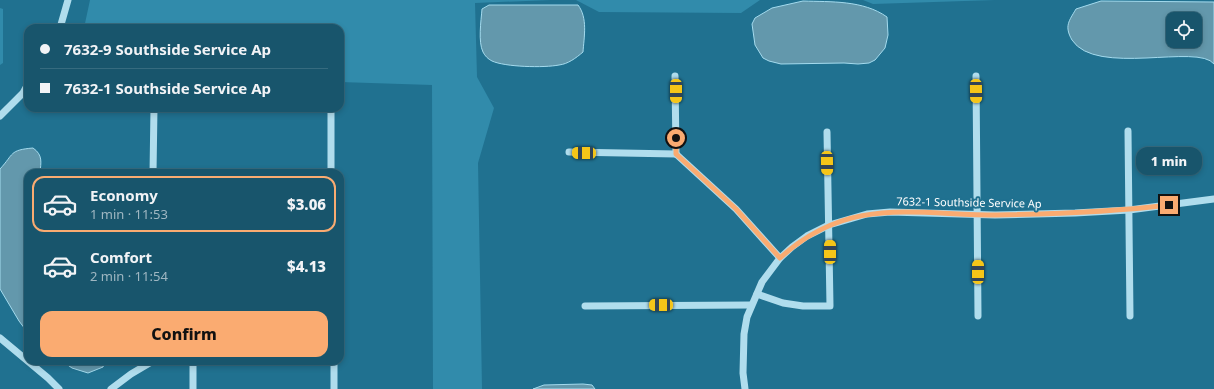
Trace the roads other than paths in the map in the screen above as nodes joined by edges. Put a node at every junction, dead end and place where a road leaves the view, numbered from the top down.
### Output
1 (68, 0) edge
2 (61, 24) edge
3 (676, 76) dead end
4 (976, 76) dead end
5 (24, 90) edge
6 (154, 112) edge
7 (331, 112) edge
8 (0, 116) edge
9 (1128, 131) dead end
10 (827, 132) dead end
11 (569, 152) dead end
12 (676, 154) junction
13 (153, 169) edge
14 (331, 169) edge
15 (1214, 199) edge
16 (1129, 210) junction
17 (978, 214) junction
18 (830, 225) junction
19 (780, 258) junction
20 (757, 294) junction
21 (751, 305) junction
22 (585, 306) dead end
23 (978, 316) dead end
24 (1130, 316) dead end
25 (0, 338) edge
26 (24, 358) edge
27 (32, 365) edge
28 (141, 365) edge
29 (193, 365) edge
30 (334, 365) edge
31 (59, 389) edge
32 (111, 389) edge
33 (193, 389) edge
34 (334, 389) edge
35 (745, 389) edge

1 - 2 street
3 - 12 street
4 - 17 street
5 - 8 street
6 - 13 street
7 - 14 street
9 - 16 street
10 - 18 street
11 - 12 street
12 - 19 street
15 - 16 street, 7632-1 Southside Service Ap
16 - 17 street, 7632-1 Southside Service Ap
16 - 24 street
17 - 18 street, 7632-1 Southside Service Ap
17 - 23 street
18 - 19 street, 7632-1 Southside Service Ap
18 - 20 street
19 - 20 street, 7632-1 Southside Service Ap
20 - 21 street, 7632-1 Southside Service Ap
21 - 22 street
21 - 35 street, 7632-1 Southside Service Ap
25 - 26 street
27 - 31 street
28 - 32 street
29 - 33 street
30 - 34 street

